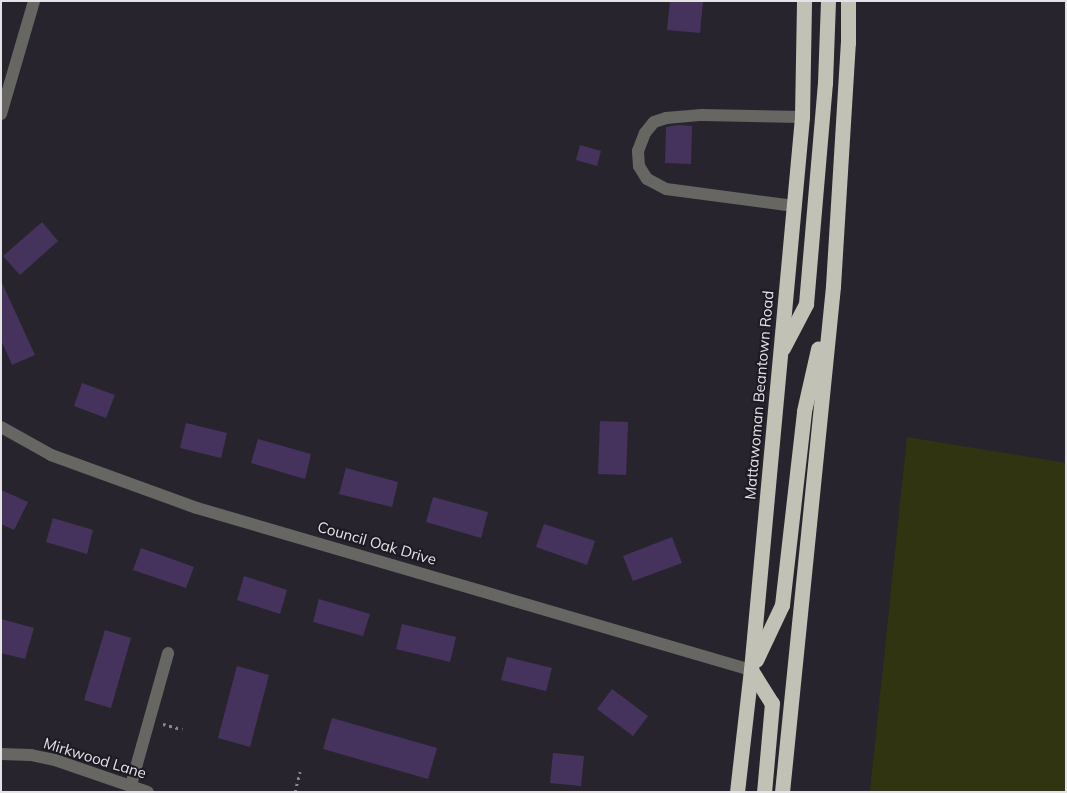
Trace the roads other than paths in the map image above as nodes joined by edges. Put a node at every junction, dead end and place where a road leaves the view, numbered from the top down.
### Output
1 (34, 1) edge
2 (804, 1) edge
3 (828, 1) edge
4 (848, 1) edge
5 (1, 114) edge
6 (802, 117) junction
7 (794, 206) junction
8 (833, 286) junction
9 (780, 354) junction
10 (1, 427) edge
11 (168, 653) dead end
12 (751, 670) junction
13 (1, 754) edge
14 (131, 785) junction
15 (148, 792) edge
16 (737, 792) edge
17 (764, 792) edge
18 (782, 792) edge

1 - 5 street
2 - 6 highway, Mattawoman Beantown Road
3 - 9 highway
4 - 8 highway
6 - 7 highway, Mattawoman Beantown Road
6 - 7 street
7 - 9 highway, Mattawoman Beantown Road
8 - 12 highway
8 - 18 highway
9 - 12 highway, Mattawoman Beantown Road
10 - 12 street, Council Oak Drive
11 - 14 street
12 - 16 highway, Mattawoman Beantown Road
12 - 17 highway
13 - 14 street, Mirkwood Lane
14 - 15 street, Mirkwood Lane

